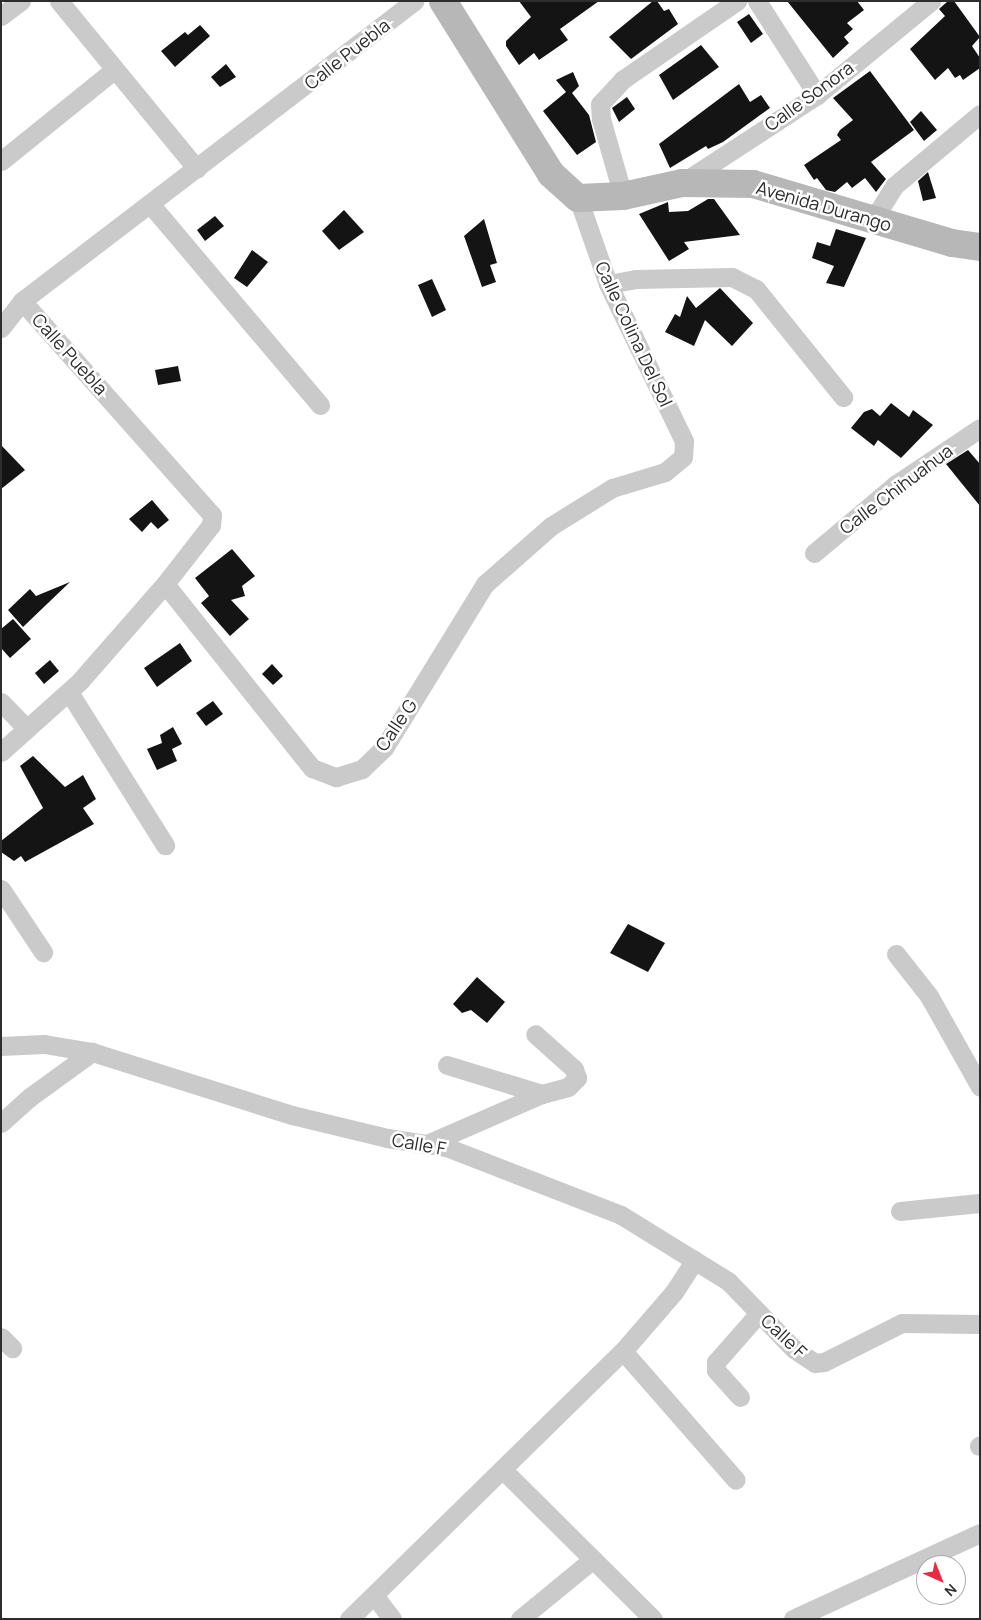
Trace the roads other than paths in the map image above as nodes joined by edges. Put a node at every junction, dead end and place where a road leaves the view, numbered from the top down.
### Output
1 (21, 1) edge
2 (59, 1) edge
3 (415, 1) edge
4 (443, 1) edge
5 (737, 1) edge
6 (757, 1) edge
7 (931, 1) edge
8 (1, 16) edge
9 (115, 69) junction
10 (816, 95) junction
11 (980, 114) edge
12 (1, 161) edge
13 (197, 169) junction
14 (682, 183) junction
15 (623, 196) junction
16 (578, 198) junction
17 (151, 205) junction
18 (872, 220) junction
19 (980, 246) edge
20 (608, 284) junction
21 (22, 301) junction
22 (1, 328) edge
23 (843, 397) dead end
24 (320, 406) dead end
25 (980, 428) edge
26 (684, 441) joint
27 (814, 553) dead end
28 (165, 584) junction
29 (69, 692) junction
30 (1, 702) edge
31 (27, 729) junction
32 (1, 752) edge
33 (165, 846) dead end
34 (1, 889) edge
35 (43, 952) dead end
36 (896, 954) dead end
37 (535, 1034) dead end
38 (1, 1046) edge
39 (92, 1052) junction
40 (447, 1065) dead end
41 (980, 1087) edge
42 (542, 1094) junction
43 (1, 1123) edge
44 (427, 1144) junction
45 (980, 1203) edge
46 (900, 1211) dead end
47 (695, 1260) junction
48 (759, 1313) junction
49 (980, 1324) edge
50 (623, 1351) junction
51 (740, 1397) dead end
52 (503, 1470) junction
53 (736, 1480) dead end
54 (980, 1533) edge
55 (593, 1558) junction
56 (374, 1594) junction
57 (348, 1619) edge
58 (392, 1619) edge
59 (520, 1619) edge
60 (653, 1619) edge
61 (792, 1619) edge

1 - 8 street
2 - 9 street
3 - 13 street, Calle Puebla
4 - 16 main road, Calle Colina Del Sol
5 - 15 street
6 - 10 street
7 - 10 street, Calle Sonora
9 - 12 street
9 - 13 street
10 - 14 street, Calle Sonora
11 - 18 street
13 - 17 street, Calle Puebla
14 - 15 main road, Avenida Durango
14 - 18 main road, Avenida Durango
15 - 16 main road, Avenida Durango
16 - 20 street, Calle Colina Del Sol
17 - 21 street, Calle Puebla
17 - 24 street
18 - 19 main road, Avenida Durango
20 - 23 street
20 - 26 street, Calle Colina Del Sol
21 - 22 street
21 - 28 street, Calle Puebla
25 - 27 street, Calle Chihuahua
26 - 28 street, Calle G
28 - 29 street, Calle Puebla
29 - 31 street, Calle Puebla
29 - 33 street
30 - 31 street
31 - 32 street, Calle Puebla
34 - 35 street
36 - 41 street
37 - 42 street
38 - 39 street, Calle F
39 - 43 street
39 - 44 street, Calle F
40 - 42 street
42 - 44 street
44 - 47 street, Calle F
45 - 46 street
47 - 48 street, Calle F
47 - 50 street
48 - 49 street, Calle F
48 - 51 street
50 - 52 street
50 - 53 street
52 - 55 street
52 - 56 street
54 - 61 street
55 - 59 street
55 - 60 street
56 - 57 street
56 - 58 street

